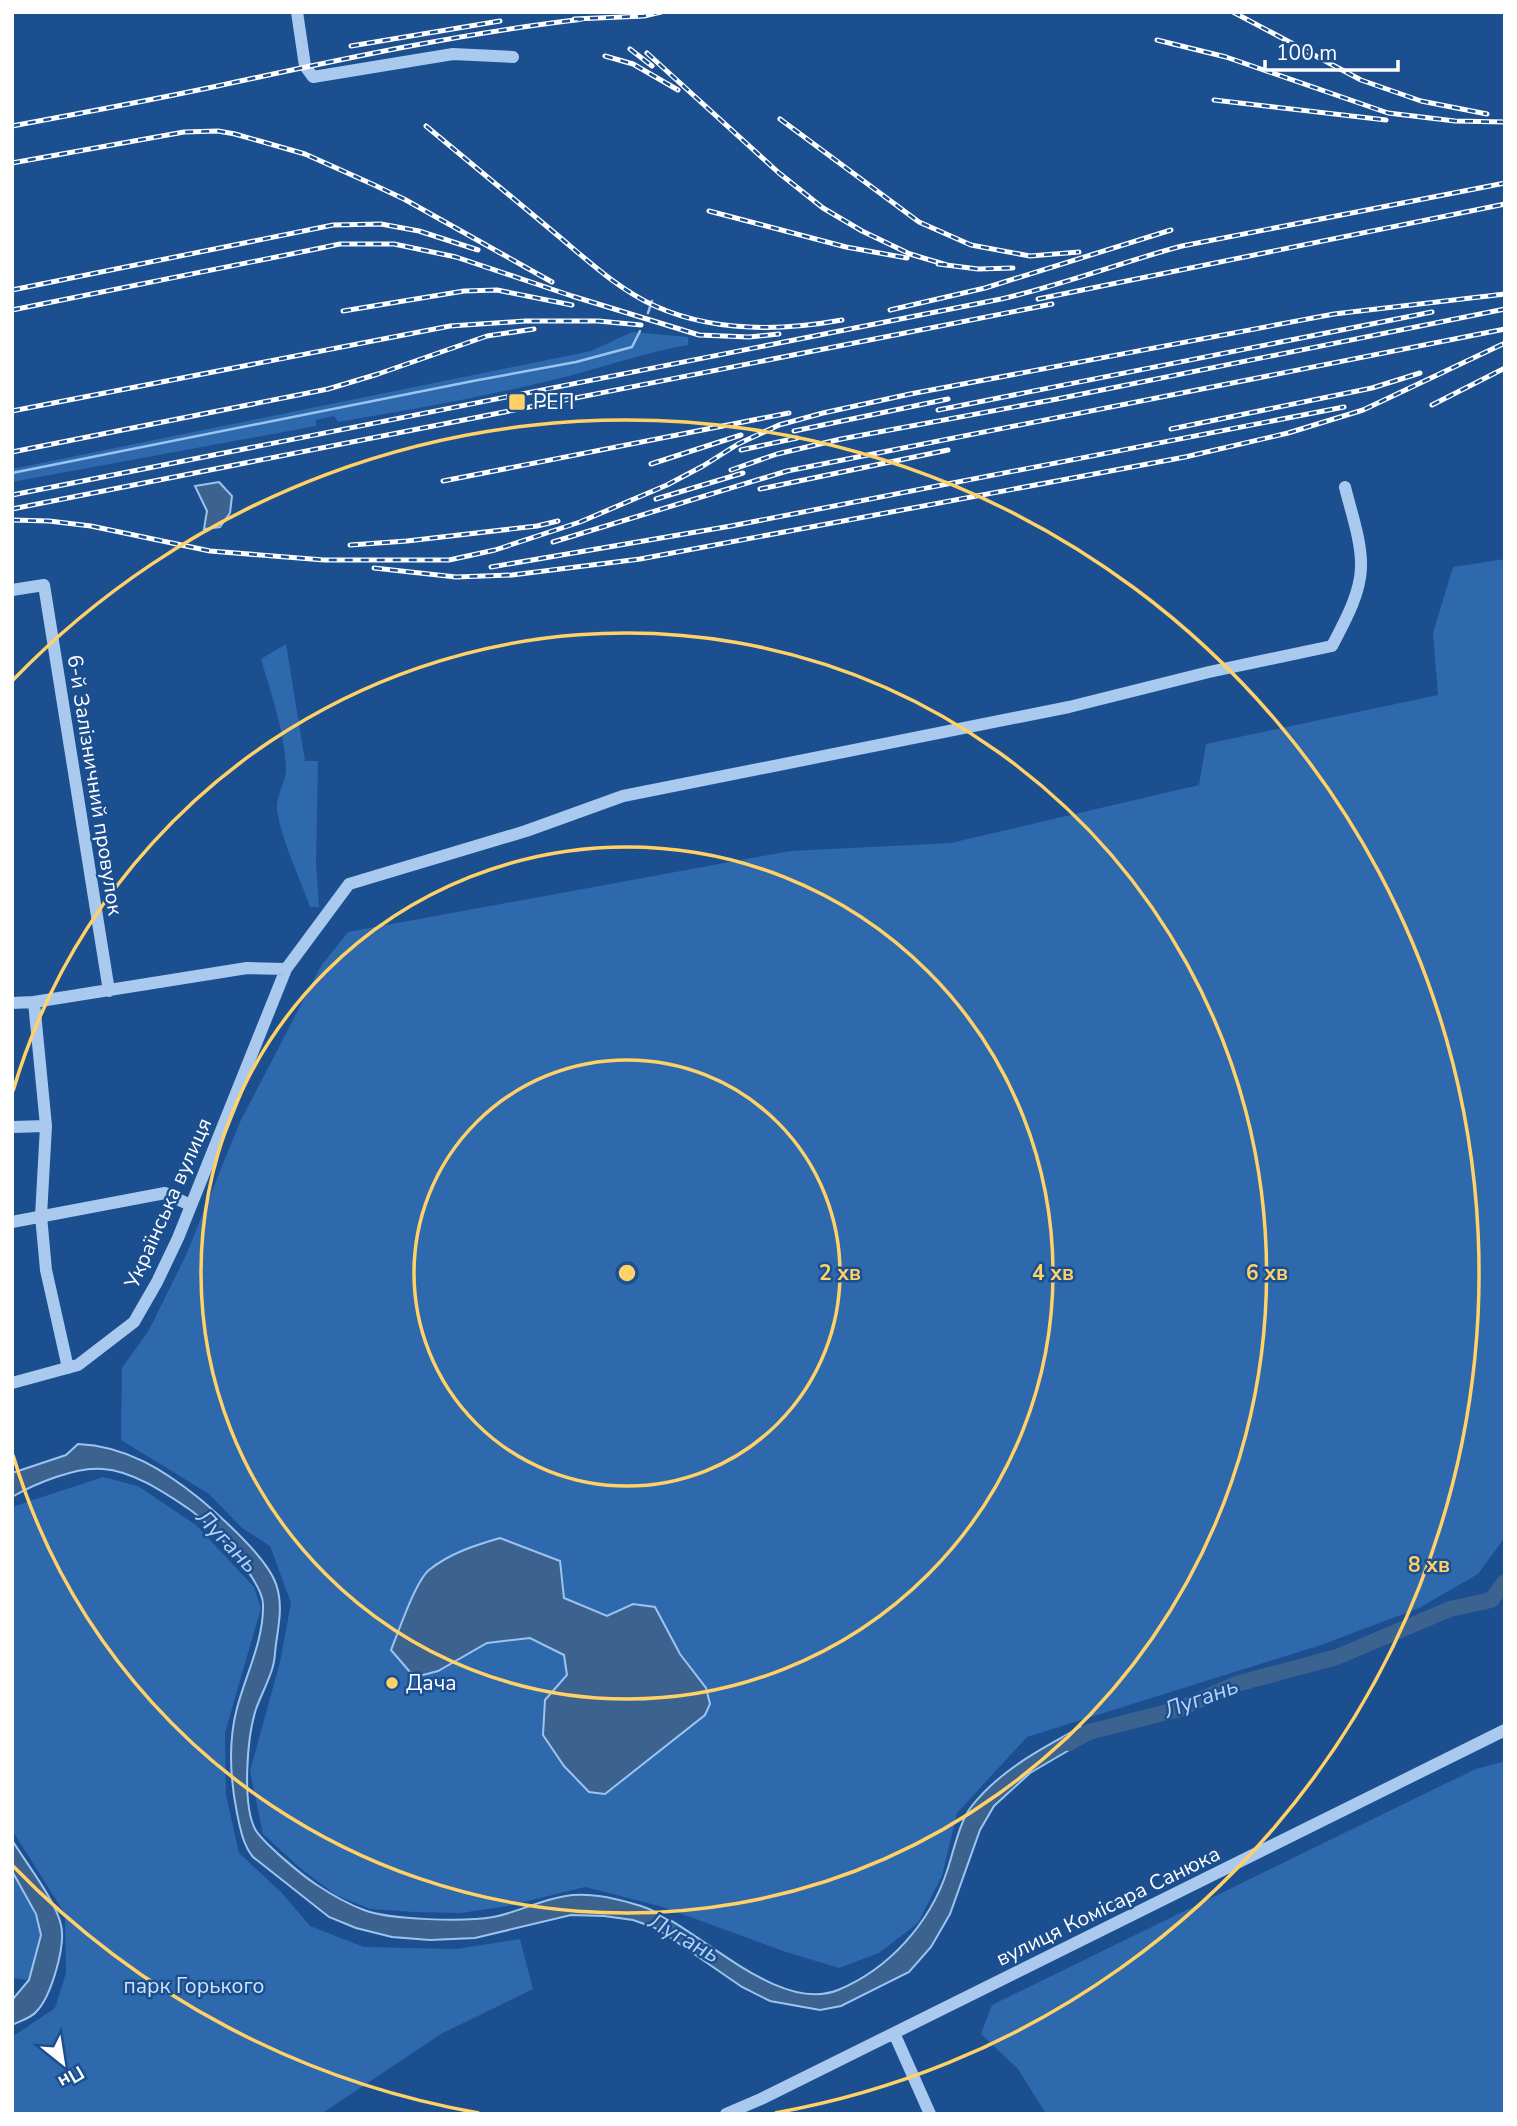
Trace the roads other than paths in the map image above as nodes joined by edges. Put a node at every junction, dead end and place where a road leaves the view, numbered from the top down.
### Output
1 (297, 12) edge
2 (513, 57) dead end
3 (1345, 487) dead end
4 (12, 590) edge
5 (286, 969) junction
6 (108, 991) junction
7 (34, 1002) junction
8 (12, 1003) edge
9 (46, 1126) junction
10 (12, 1127) edge
11 (190, 1205) junction
12 (41, 1216) junction
13 (12, 1222) edge
14 (68, 1368) junction
15 (12, 1383) edge
16 (1505, 1730) edge
17 (894, 2033) junction
18 (726, 2114) edge
19 (930, 2114) edge

1 - 2 street
3 - 5 street, Українська вулиця
4 - 6 street, 6-й Залізничний провулок
5 - 6 street
5 - 11 street, Українська вулиця
6 - 7 street
7 - 8 street
7 - 9 street
9 - 10 street
9 - 12 street
11 - 12 street
11 - 14 street, Українська вулиця
12 - 13 street
12 - 14 street
14 - 15 street, Українська вулиця
16 - 17 street, вулиця Комісара Санюка
17 - 18 street, вулиця Комісара Санюка
17 - 19 street

